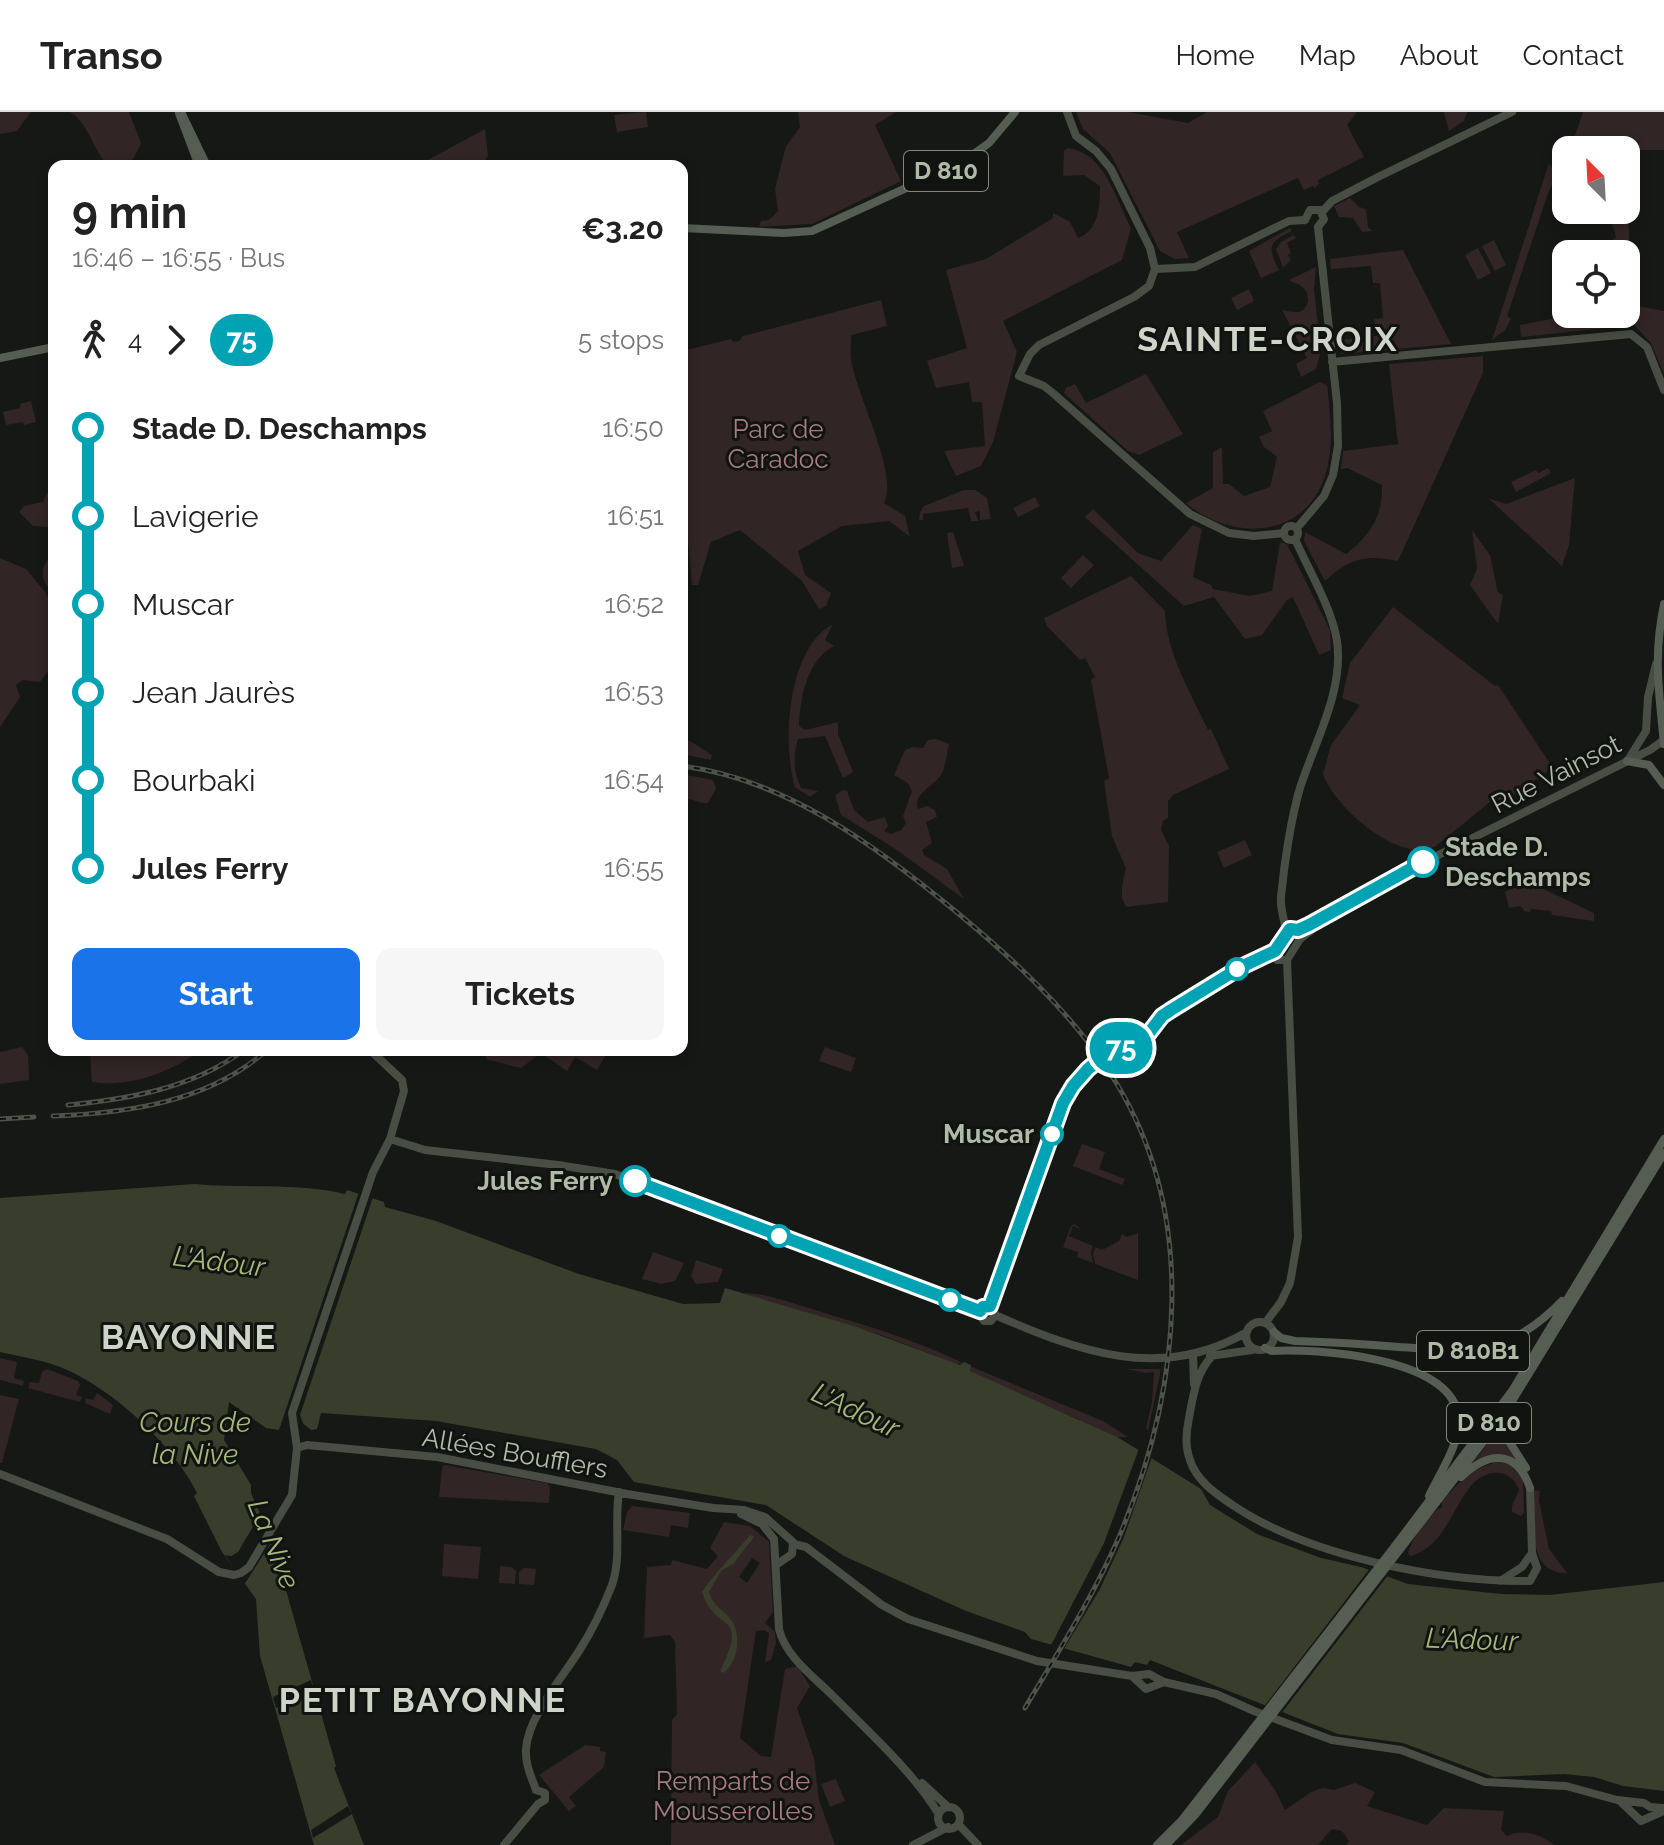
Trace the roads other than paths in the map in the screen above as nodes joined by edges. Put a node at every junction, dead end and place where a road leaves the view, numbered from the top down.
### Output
1 (180, 112) edge
2 (1015, 112) edge
3 (1067, 112) edge
4 (1512, 112) edge
5 (197, 160) edge
6 (204, 160) edge
7 (1322, 212) junction
8 (1305, 220) junction
9 (1318, 227) junction
10 (688, 228) edge
11 (1155, 269) junction
12 (48, 346) edge
13 (0, 358) edge
14 (1332, 362) junction
15 (1664, 390) edge
16 (1297, 528) junction
17 (1284, 533) junction
18 (1295, 539) junction
19 (1664, 604) edge
20 (1656, 664) junction
21 (1664, 741) edge
22 (1627, 761) junction
23 (1664, 785) edge
24 (1295, 933) junction
25 (1283, 961) junction
26 (377, 1056) edge
27 (390, 1139) junction
28 (1664, 1139) edge
29 (1664, 1153) edge
30 (1571, 1292) junction
31 (1266, 1322) junction
32 (1247, 1332) junction
33 (1274, 1332) junction
34 (1353, 1344) junction
35 (1265, 1348) junction
36 (1252, 1350) junction
37 (1193, 1355) junction
38 (1212, 1356) junction
39 (1352, 1356) junction
40 (1194, 1393) junction
41 (1503, 1416) junction
42 (297, 1448) junction
43 (2, 1475) edge
44 (1530, 1488) junction
45 (619, 1492) junction
46 (1440, 1497) junction
47 (725, 1509) junction
48 (1422, 1511) junction
49 (774, 1541) junction
50 (1398, 1547) junction
51 (790, 1548) junction
52 (773, 1552) junction
53 (1532, 1553) junction
54 (776, 1565) junction
55 (1500, 1581) junction
56 (1141, 1679) junction
57 (1157, 1681) junction
58 (1256, 1731) junction
59 (898, 1762) junction
60 (1617, 1800) junction
61 (1639, 1803) junction
62 (948, 1807) junction
63 (1664, 1809) edge
64 (1650, 1811) junction
65 (1633, 1812) junction
66 (937, 1818) junction
67 (959, 1825) junction
68 (948, 1827) junction
69 (923, 1839) junction
70 (504, 1845) edge
71 (913, 1845) edge
72 (978, 1845) edge
73 (1157, 1845) edge
74 (1166, 1845) edge

1 - 5 main road
1 - 6 main road
2 - 10 main road, D 810
3 - 11 main road
4 - 7 main road
7 - 8 main road
7 - 9 main road
8 - 9 main road
8 - 11 main road
9 - 14 main road
11 - 17 main road
12 - 13 main road
14 - 15 main road
14 - 16 main road
16 - 17 main road
16 - 18 main road
17 - 18 main road
18 - 24 main road
19 - 20 main road
20 - 21 main road
20 - 22 main road
21 - 22 main road, Rue Vainsot
22 - 23 main road
22 - 24 main road, Rue Vainsot
24 - 25 main road
24 - 25 main road
25 - 31 main road
26 - 27 main road
27 - 37 main road
27 - 42 main road
28 - 30 main road, D 810
29 - 41 main road, D 810
30 - 34 main road, D 810B1
30 - 48 main road, D 810
31 - 32 main road
31 - 33 main road
32 - 36 main road
32 - 37 main road
33 - 34 main road
33 - 35 main road
34 - 39 main road
35 - 36 main road
35 - 39 main road
36 - 38 main road
37 - 38 main road
37 - 40 main road
38 - 40 main road
39 - 48 main road
40 - 55 main road
41 - 44 main road
41 - 46 main road, D 810
42 - 43 main road
42 - 45 main road, Allées Boufflers
44 - 46 main road
44 - 53 main road
45 - 47 main road, Allées Boufflers
45 - 70 main road
46 - 50 main road, D 810
47 - 49 main road, Allées Boufflers
47 - 51 main road, Allées Boufflers
48 - 50 main road, D 810
49 - 51 main road
49 - 52 main road
50 - 58 main road, D 810, bridge
51 - 52 main road
51 - 54 main road
51 - 56 main road
52 - 54 main road
53 - 55 main road
53 - 55 main road
54 - 59 main road
56 - 57 main road
56 - 57 main road
57 - 60 main road
58 - 73 main road, D 810
58 - 74 main road, D 810
59 - 62 main road
59 - 66 main road
60 - 61 main road
60 - 65 main road
61 - 64 main road
61 - 65 main road
62 - 66 main road
62 - 67 main road
63 - 64 main road
64 - 65 main road
66 - 68 main road
66 - 69 main road
67 - 68 main road
67 - 72 main road
68 - 69 main road
69 - 71 main road

